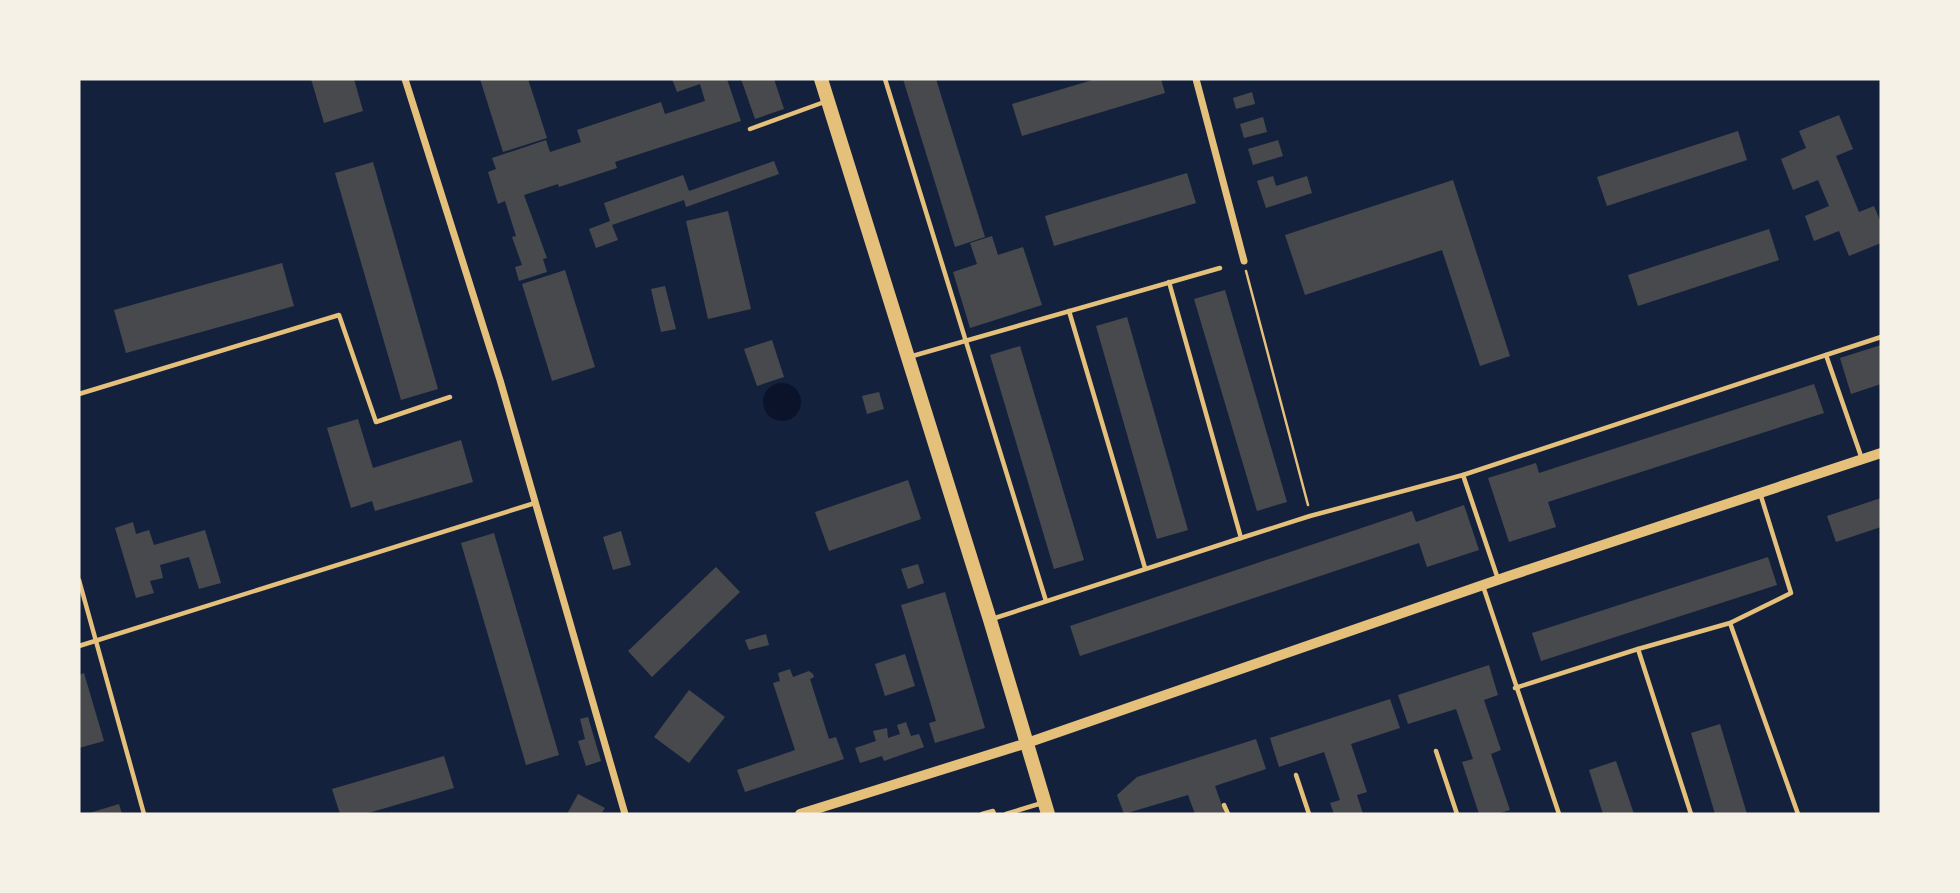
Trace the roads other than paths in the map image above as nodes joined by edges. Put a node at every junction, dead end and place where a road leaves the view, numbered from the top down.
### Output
1 (405, 79) edge
2 (821, 79) edge
3 (885, 79) edge
4 (1196, 79) edge
5 (828, 101) junction
6 (750, 129) dead end
7 (1244, 261) road end
8 (1220, 268) dead end
9 (1169, 282) junction
10 (1069, 311) junction
11 (1881, 337) edge
12 (967, 342) junction
13 (1826, 355) junction
14 (908, 358) junction
15 (79, 394) edge
16 (450, 397) dead end
17 (1881, 453) edge
18 (1862, 459) junction
19 (1462, 475) junction
20 (1760, 493) junction
21 (536, 503) junction
22 (1241, 538) junction
23 (1145, 568) junction
24 (79, 580) edge
25 (1498, 580) junction
26 (1483, 585) junction
27 (1046, 601) junction
28 (990, 620) junction
29 (1730, 624) junction
30 (96, 641) junction
31 (79, 646) edge
32 (1638, 649) junction
33 (1515, 688) junction
34 (1027, 743) junction
35 (1436, 751) dead end
36 (1296, 775) dead end
37 (1224, 804) dead end
38 (1046, 808) edge
39 (817, 812) edge
40 (1558, 813) edge
41 (144, 814) edge
42 (625, 814) edge
43 (800, 814) edge
44 (982, 814) edge
45 (994, 814) edge
46 (1006, 814) edge
47 (1228, 814) edge
48 (1309, 814) edge
49 (1457, 814) edge
50 (1550, 814) edge
51 (1691, 814) edge
52 (1798, 814) edge

1 - 21 street
2 - 5 main road
3 - 12 lane
4 - 7 street
5 - 6 lane
5 - 14 main road
8 - 9 lane
9 - 10 lane
9 - 22 lane
10 - 12 lane
10 - 23 lane
11 - 13 lane
12 - 14 lane
12 - 27 lane
13 - 18 lane
13 - 19 lane
14 - 28 main road
15 - 16 lane
17 - 18 street
18 - 20 street
19 - 22 lane
19 - 25 lane
20 - 25 street
20 - 29 lane
21 - 30 lane
21 - 42 street
22 - 23 lane
23 - 27 lane
24 - 30 lane
25 - 26 street
26 - 33 lane
26 - 34 street
27 - 28 lane
28 - 34 main road
29 - 32 lane
29 - 52 lane
30 - 31 lane
30 - 41 lane
32 - 33 lane
32 - 51 lane
33 - 40 lane
34 - 38 main road
34 - 39 street
35 - 49 lane
36 - 48 lane
37 - 47 lane
38 - 46 lane
39 - 43 street
40 - 50 lane
44 - 45 lane

